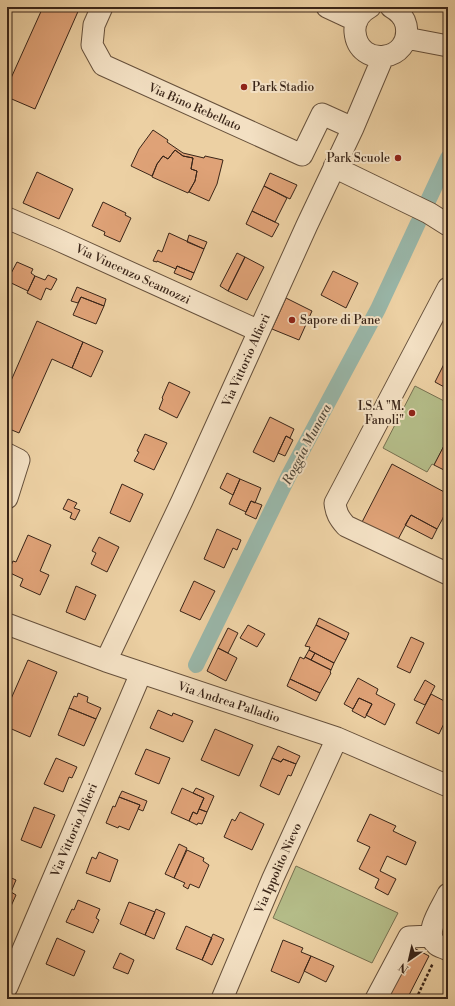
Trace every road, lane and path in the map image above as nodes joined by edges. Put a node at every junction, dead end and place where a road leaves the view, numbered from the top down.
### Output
1 (102, 7) edge
2 (327, 7) edge
3 (390, 7) edge
4 (365, 12) edge
5 (406, 38) junction
6 (448, 46) edge
7 (383, 57) junction
8 (353, 128) junction
9 (334, 167) junction
10 (7, 218) edge
11 (448, 225) edge
12 (448, 288) edge
13 (259, 331) junction
14 (7, 454) edge
15 (7, 498) edge
16 (448, 574) edge
17 (7, 624) edge
18 (106, 661) junction
19 (142, 673) junction
20 (337, 738) junction
21 (448, 786) edge
22 (448, 894) edge
23 (440, 944) edge
24 (7, 987) edge
25 (222, 999) edge
26 (376, 999) edge
27 (416, 999) edge

1 - 8 street, Via Bino Rebellato
2 - 4 street
3 - 5 street
4 - 7 street
5 - 6 street
5 - 7 street
7 - 8 street, Via Vittorio Alfieri
8 - 9 street, Via Vittorio Alfieri
9 - 11 street
9 - 13 street, Via Vittorio Alfieri
10 - 13 street, Via Vincenzo Scamozzi
12 - 16 street
13 - 18 street, Via Vittorio Alfieri
14 - 15 street
17 - 18 street, Via Andrea Palladio
18 - 19 street, Via Andrea Palladio
19 - 20 street, Via Andrea Palladio
19 - 24 street, Via Vittorio Alfieri
20 - 21 street, Via Andrea Palladio
20 - 25 street, Via Ippolito Nievo
22 - 23 street
23 - 26 street
23 - 27 path

